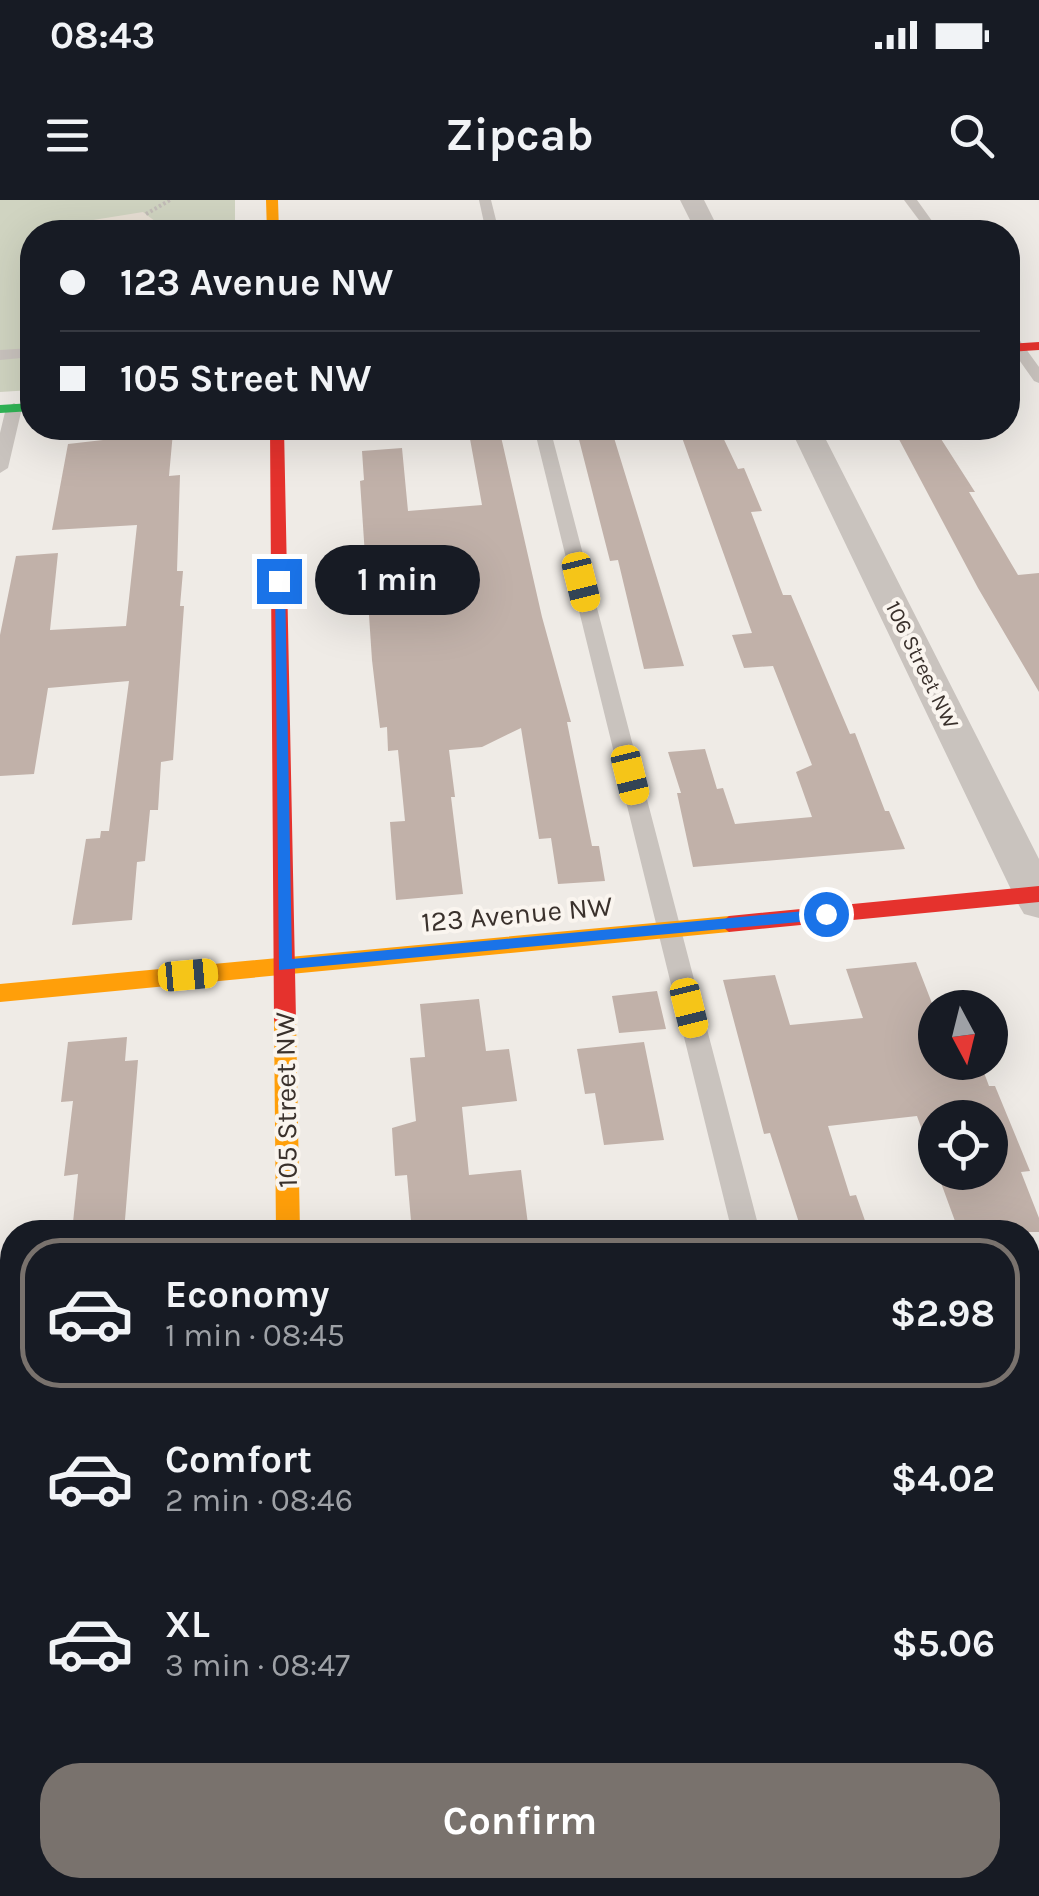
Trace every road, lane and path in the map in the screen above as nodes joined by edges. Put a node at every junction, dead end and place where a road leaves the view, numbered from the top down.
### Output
1 (170, 200) edge
2 (146, 214) dead end
3 (1020, 347) edge
4 (1039, 378) edge
5 (20, 412) edge
6 (276, 440) edge
7 (545, 440) edge
8 (810, 440) edge
9 (0, 468) edge
10 (1038, 897) edge
11 (669, 929) junction
12 (284, 966) junction
13 (0, 992) edge
14 (288, 1220) edge
15 (743, 1220) edge

1 - 2 path
3 - 4 lane
5 - 9 lane
6 - 12 street, 105 Street NW
7 - 11 lane
8 - 10 street, 106 Street NW
10 - 11 street, 123 Avenue NW
11 - 12 street, 123 Avenue NW
11 - 15 lane
12 - 13 street, 123 Avenue NW
12 - 14 street, 105 Street NW

